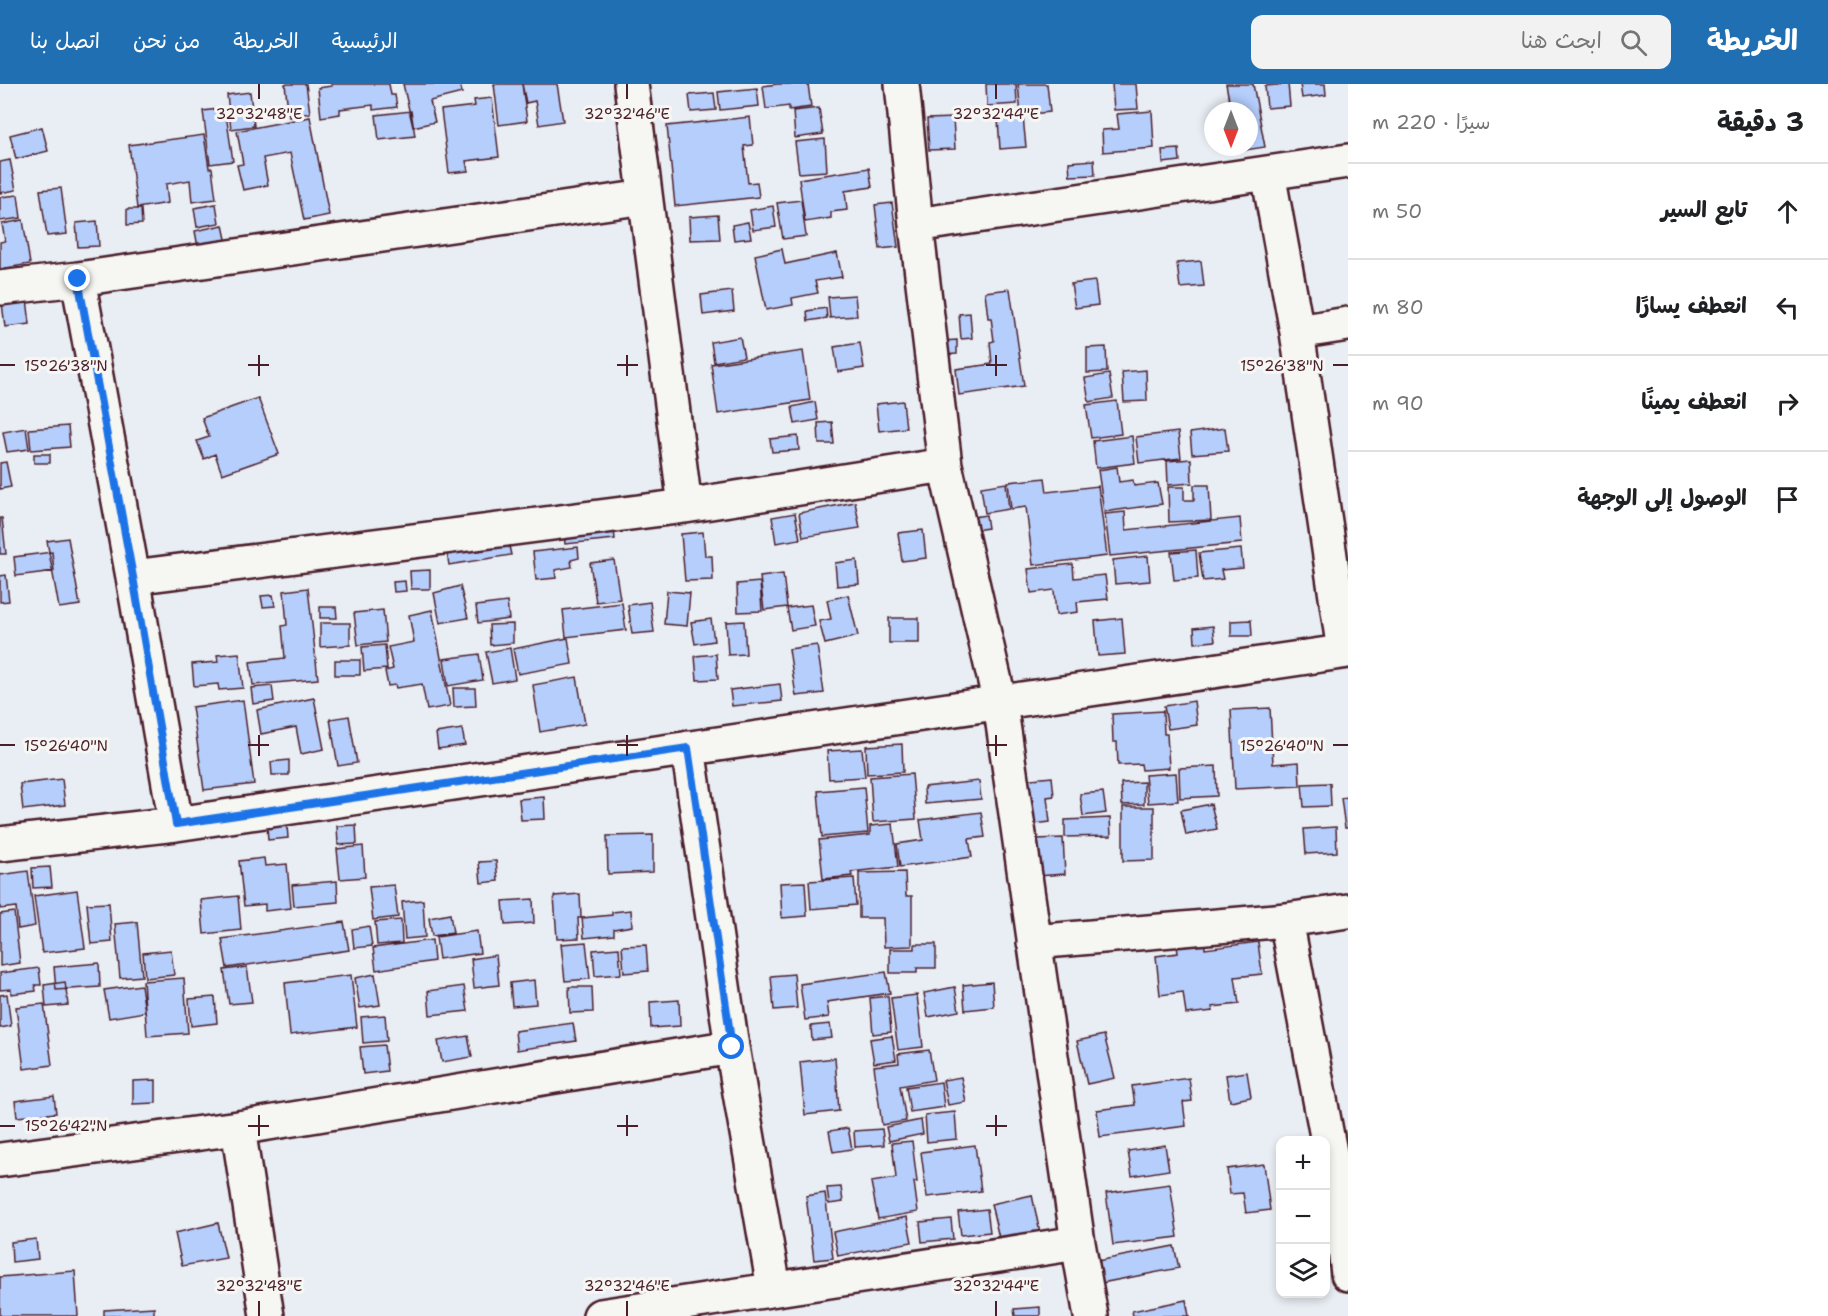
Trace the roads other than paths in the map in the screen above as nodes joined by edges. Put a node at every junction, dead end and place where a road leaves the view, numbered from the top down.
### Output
1 (631, 84) edge
2 (902, 84) edge
3 (1348, 160) edge
4 (1268, 173) junction
5 (645, 197) junction
6 (915, 225) junction
7 (78, 279) junction
8 (0, 288) edge
9 (1348, 324) edge
10 (1297, 332) junction
11 (945, 465) junction
12 (685, 506) junction
13 (133, 577) junction
14 (1346, 651) edge
15 (1000, 704) junction
16 (688, 748) junction
17 (176, 824) junction
18 (0, 844) edge
19 (1348, 911) edge
20 (1286, 920) junction
21 (1034, 942) junction
22 (732, 1047) junction
23 (238, 1128) junction
24 (0, 1160) edge
25 (1344, 1204) edge
26 (1078, 1243) junction
27 (1348, 1274) edge
28 (774, 1288) junction
29 (267, 1316) edge
30 (600, 1316) edge
31 (1091, 1316) edge

1 - 5 street
2 - 6 street
3 - 4 street
4 - 6 street
4 - 10 street
5 - 7 street
5 - 12 street
6 - 11 street
7 - 8 street
7 - 13 street
9 - 10 street
10 - 14 street
11 - 12 street
11 - 15 street
12 - 13 street
13 - 17 street
14 - 15 street
15 - 16 street
15 - 21 street
16 - 17 street
16 - 22 street
17 - 18 street
19 - 20 street
20 - 21 street
20 - 25 street
21 - 26 street
22 - 23 street
22 - 28 street
23 - 24 street
23 - 29 street
25 - 27 street
26 - 28 street
26 - 31 street
28 - 30 street

